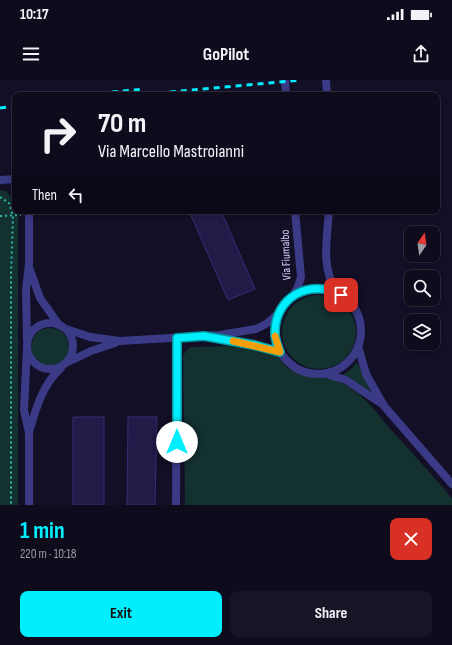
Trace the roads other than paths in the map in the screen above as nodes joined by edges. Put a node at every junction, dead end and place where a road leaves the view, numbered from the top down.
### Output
1 (286, 80) edge
2 (326, 80) edge
3 (286, 92) edge
4 (327, 92) edge
5 (12, 179) edge
6 (0, 180) edge
7 (29, 214) edge
8 (296, 214) edge
9 (329, 214) edge
10 (28, 264) junction
11 (336, 292) junction
12 (293, 296) junction
13 (279, 313) junction
14 (62, 327) junction
15 (204, 336) junction
16 (177, 338) junction
17 (120, 342) junction
18 (27, 345) junction
19 (358, 346) junction
20 (280, 352) junction
21 (66, 363) junction
22 (323, 373) junction
23 (384, 406) junction
24 (29, 433) junction
25 (452, 484) edge
26 (29, 505) edge
27 (176, 505) edge

1 - 3 street
2 - 4 street
5 - 6 street
7 - 10 street
8 - 12 street, Via Fiumalbo
9 - 11 street
10 - 14 street
10 - 18 street
11 - 12 street
11 - 19 street
12 - 13 street
13 - 15 street
13 - 20 street
14 - 17 street
14 - 18 street
14 - 21 street
15 - 16 street
15 - 20 street
16 - 17 street
16 - 27 street
17 - 21 street
18 - 21 street
18 - 24 street
19 - 22 street
19 - 23 street
20 - 22 street
21 - 24 street
22 - 23 street
23 - 25 street
24 - 26 street

